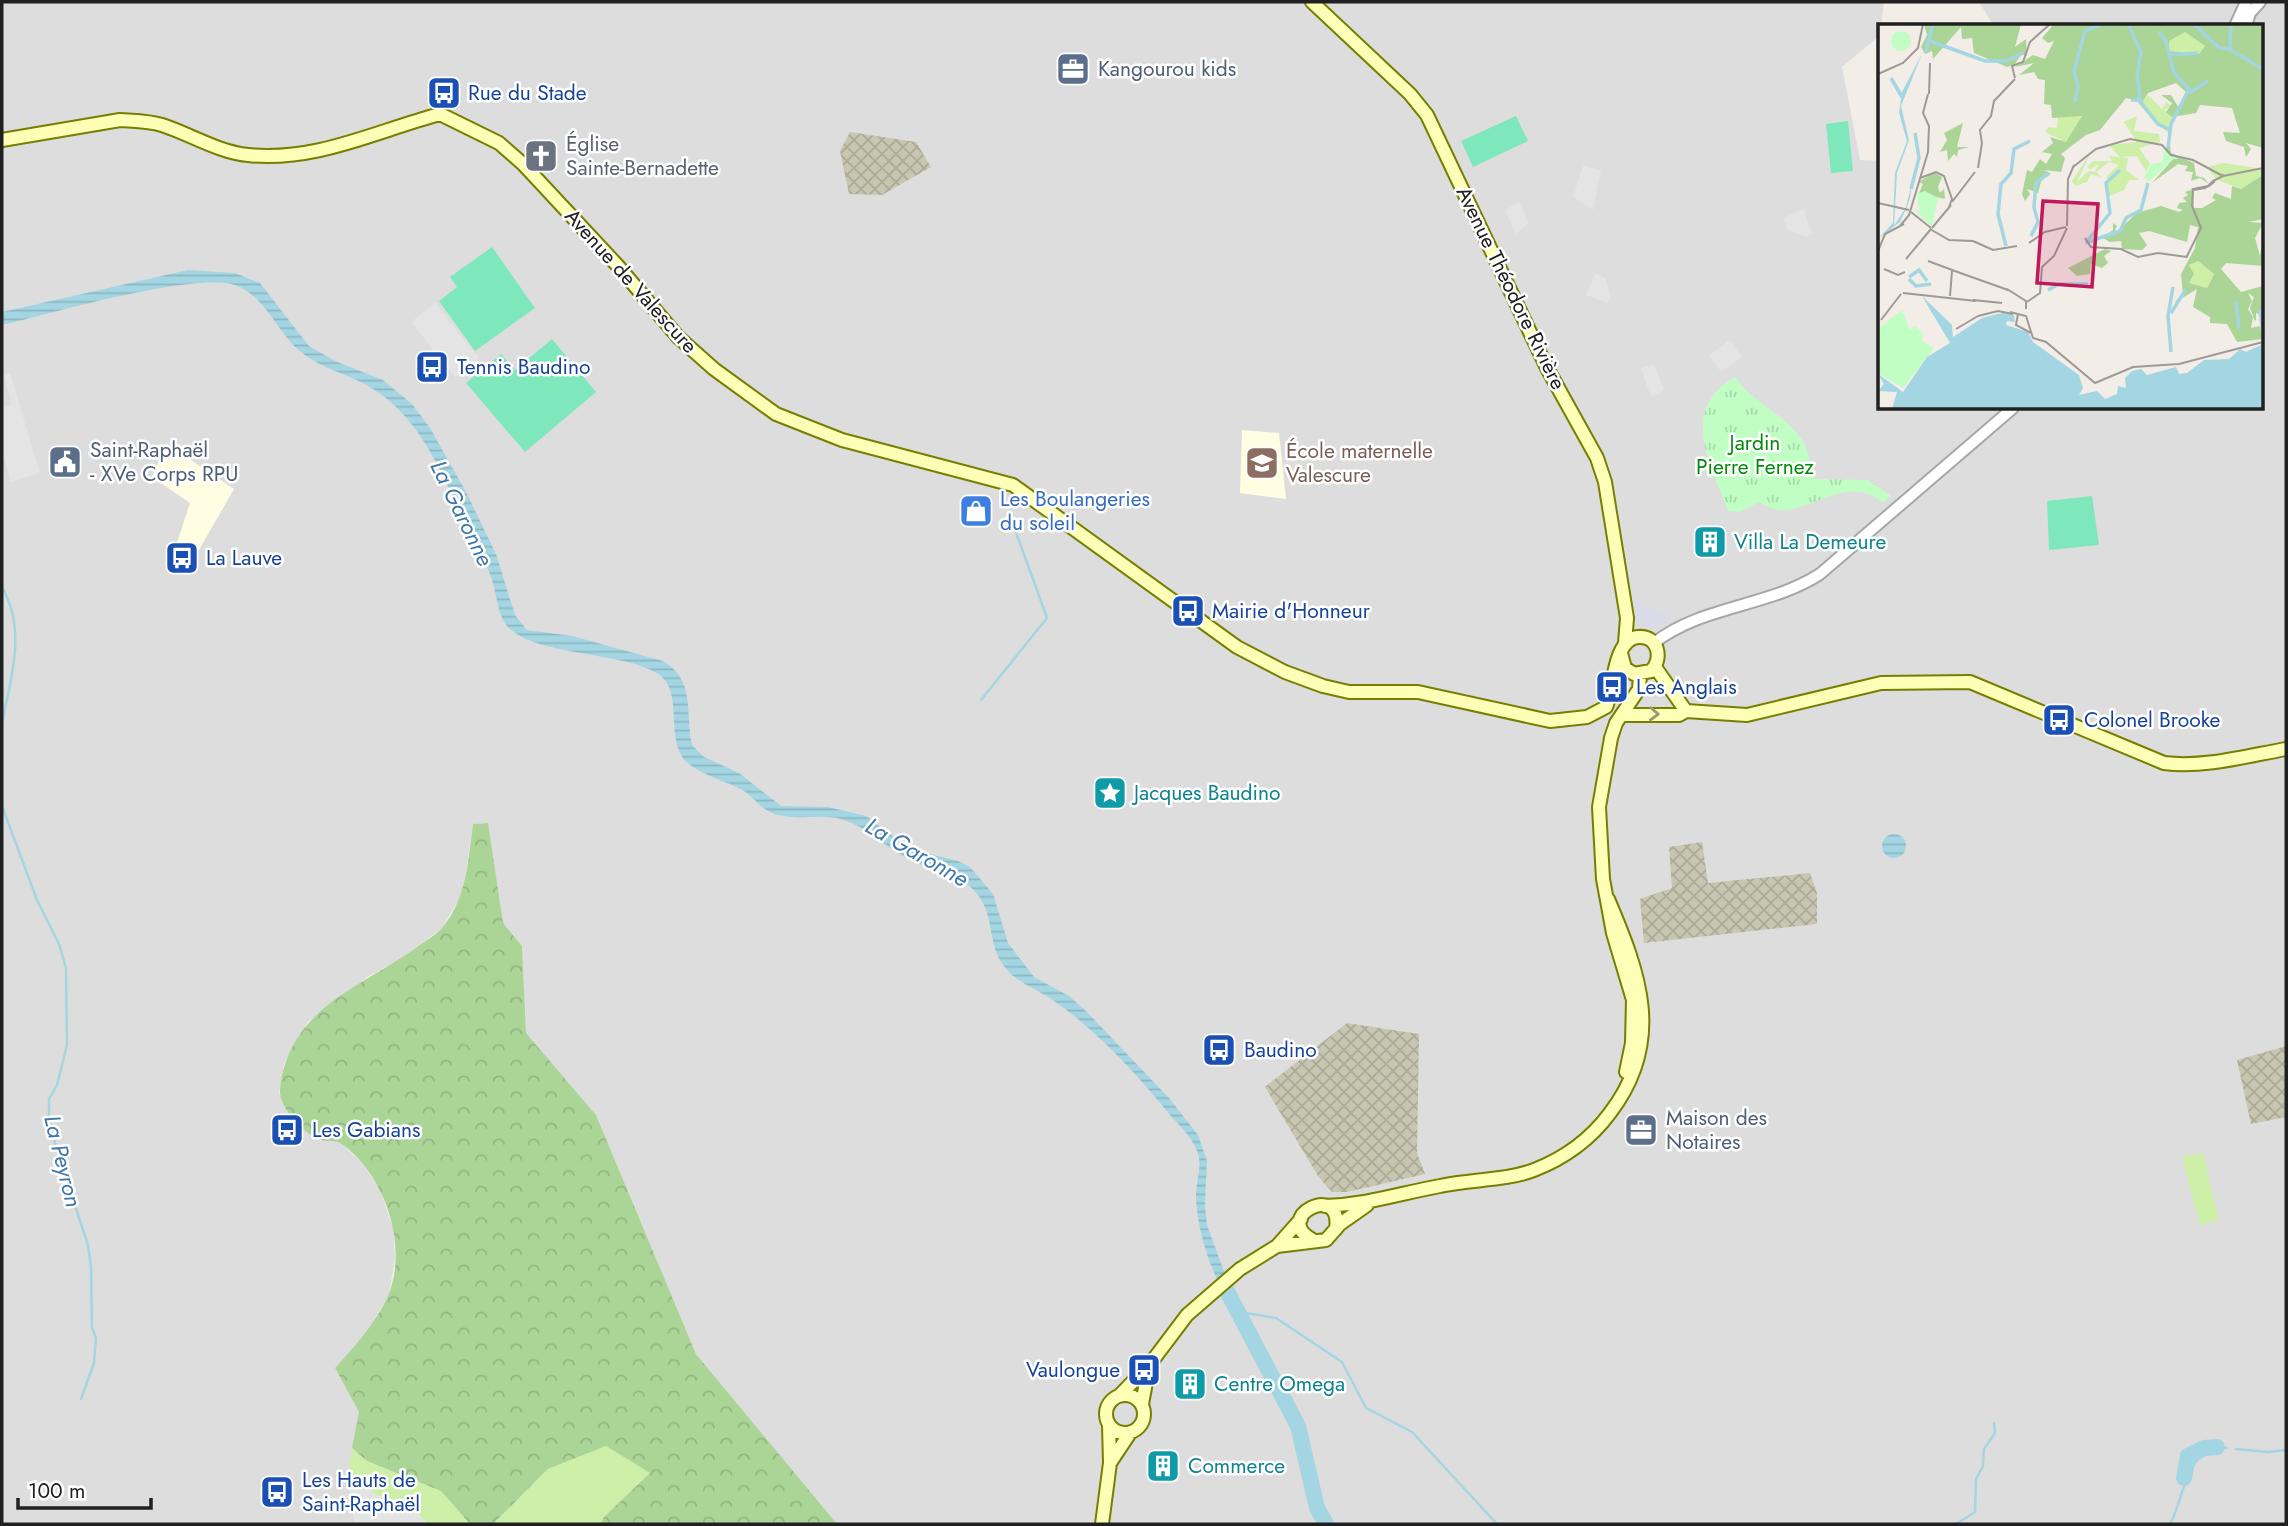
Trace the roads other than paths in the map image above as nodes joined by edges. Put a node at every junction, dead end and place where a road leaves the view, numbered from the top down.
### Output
1 (1312, 2) edge
2 (2246, 2) edge
3 (2260, 2) edge
4 (2236, 24) edge
5 (2247, 24) edge
6 (2, 140) edge
7 (2011, 410) edge
8 (1627, 618) junction
9 (1648, 640) junction
10 (1623, 648) junction
11 (1655, 667) junction
12 (1635, 673) junction
13 (1612, 687) junction
14 (1686, 711) junction
15 (1622, 715) junction
16 (1587, 717) junction
17 (1611, 738) junction
18 (2286, 749) edge
19 (1369, 1204) junction
20 (1325, 1206) junction
21 (1301, 1219) junction
22 (1336, 1229) junction
23 (1313, 1240) junction
24 (1277, 1246) junction
25 (1150, 1364) junction
26 (1120, 1395) junction
27 (1142, 1404) junction
28 (1109, 1425) junction
29 (1129, 1433) junction
30 (1110, 1463) junction
31 (1102, 1524) edge

1 - 8 main road, Avenue Théodore Rivière
2 - 4 street
3 - 5 street
6 - 16 main road, Avenue de Valescure
7 - 9 street
8 - 9 main road
8 - 10 main road, Avenue Théodore Rivière
9 - 10 main road
9 - 11 main road
10 - 12 main road
10 - 13 main road
11 - 12 main road
11 - 14 main road
12 - 13 main road
12 - 15 main road
13 - 16 main road
15 -> 14 main road
14 - 18 main road
15 - 17 main road
16 - 17 main road
17 - 19 main road
19 - 20 main road
19 - 22 main road
20 - 21 main road
20 - 22 main road
21 - 23 main road
21 - 24 main road
22 - 23 main road
23 - 24 main road
24 - 25 main road
25 - 26 main road
25 - 27 main road
26 - 27 main road
26 - 28 main road
27 - 29 main road
28 - 29 main road
28 - 30 main road
29 - 30 main road
30 - 31 main road

